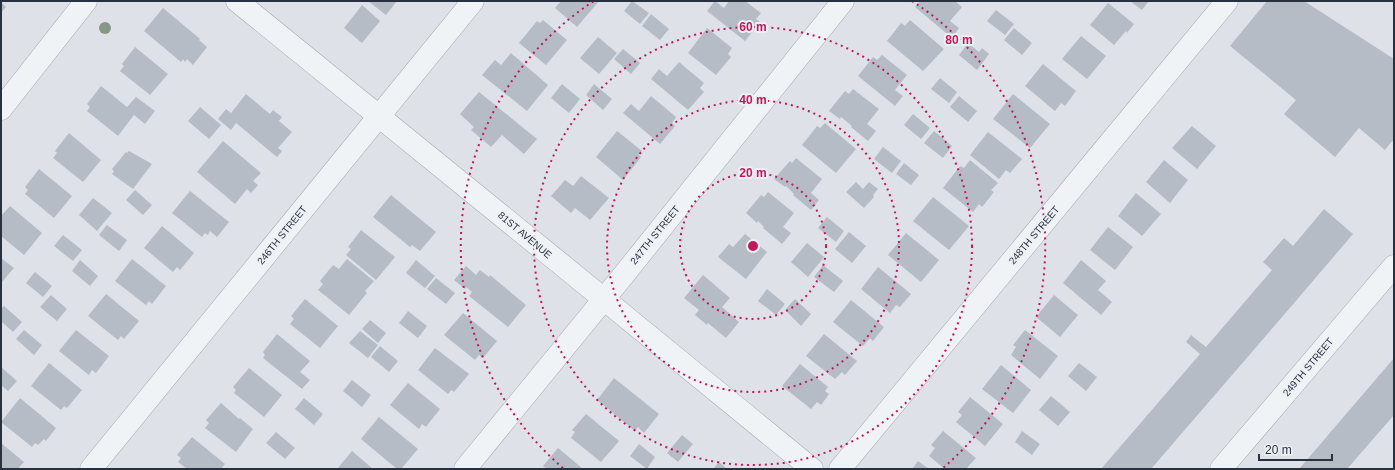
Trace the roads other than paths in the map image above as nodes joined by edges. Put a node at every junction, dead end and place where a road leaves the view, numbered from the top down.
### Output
1 (86, 1) edge
2 (237, 1) edge
3 (473, 1) edge
4 (843, 1) edge
5 (1227, 1) edge
6 (1, 109) edge
7 (380, 115) junction
8 (1394, 266) edge
9 (603, 300) junction
10 (91, 469) edge
11 (466, 469) edge
12 (812, 469) edge
13 (840, 469) edge
14 (1221, 469) edge

1 - 6 street
2 - 7 street, 81ST AVENUE
3 - 7 street, 246TH STREET
4 - 9 street, 247TH STREET
5 - 13 street, 248TH STREET
7 - 9 street, 81ST AVENUE
7 - 10 street, 246TH STREET
8 - 14 street, 249TH STREET
9 - 11 street, 247TH STREET
9 - 12 street, 81ST AVENUE

